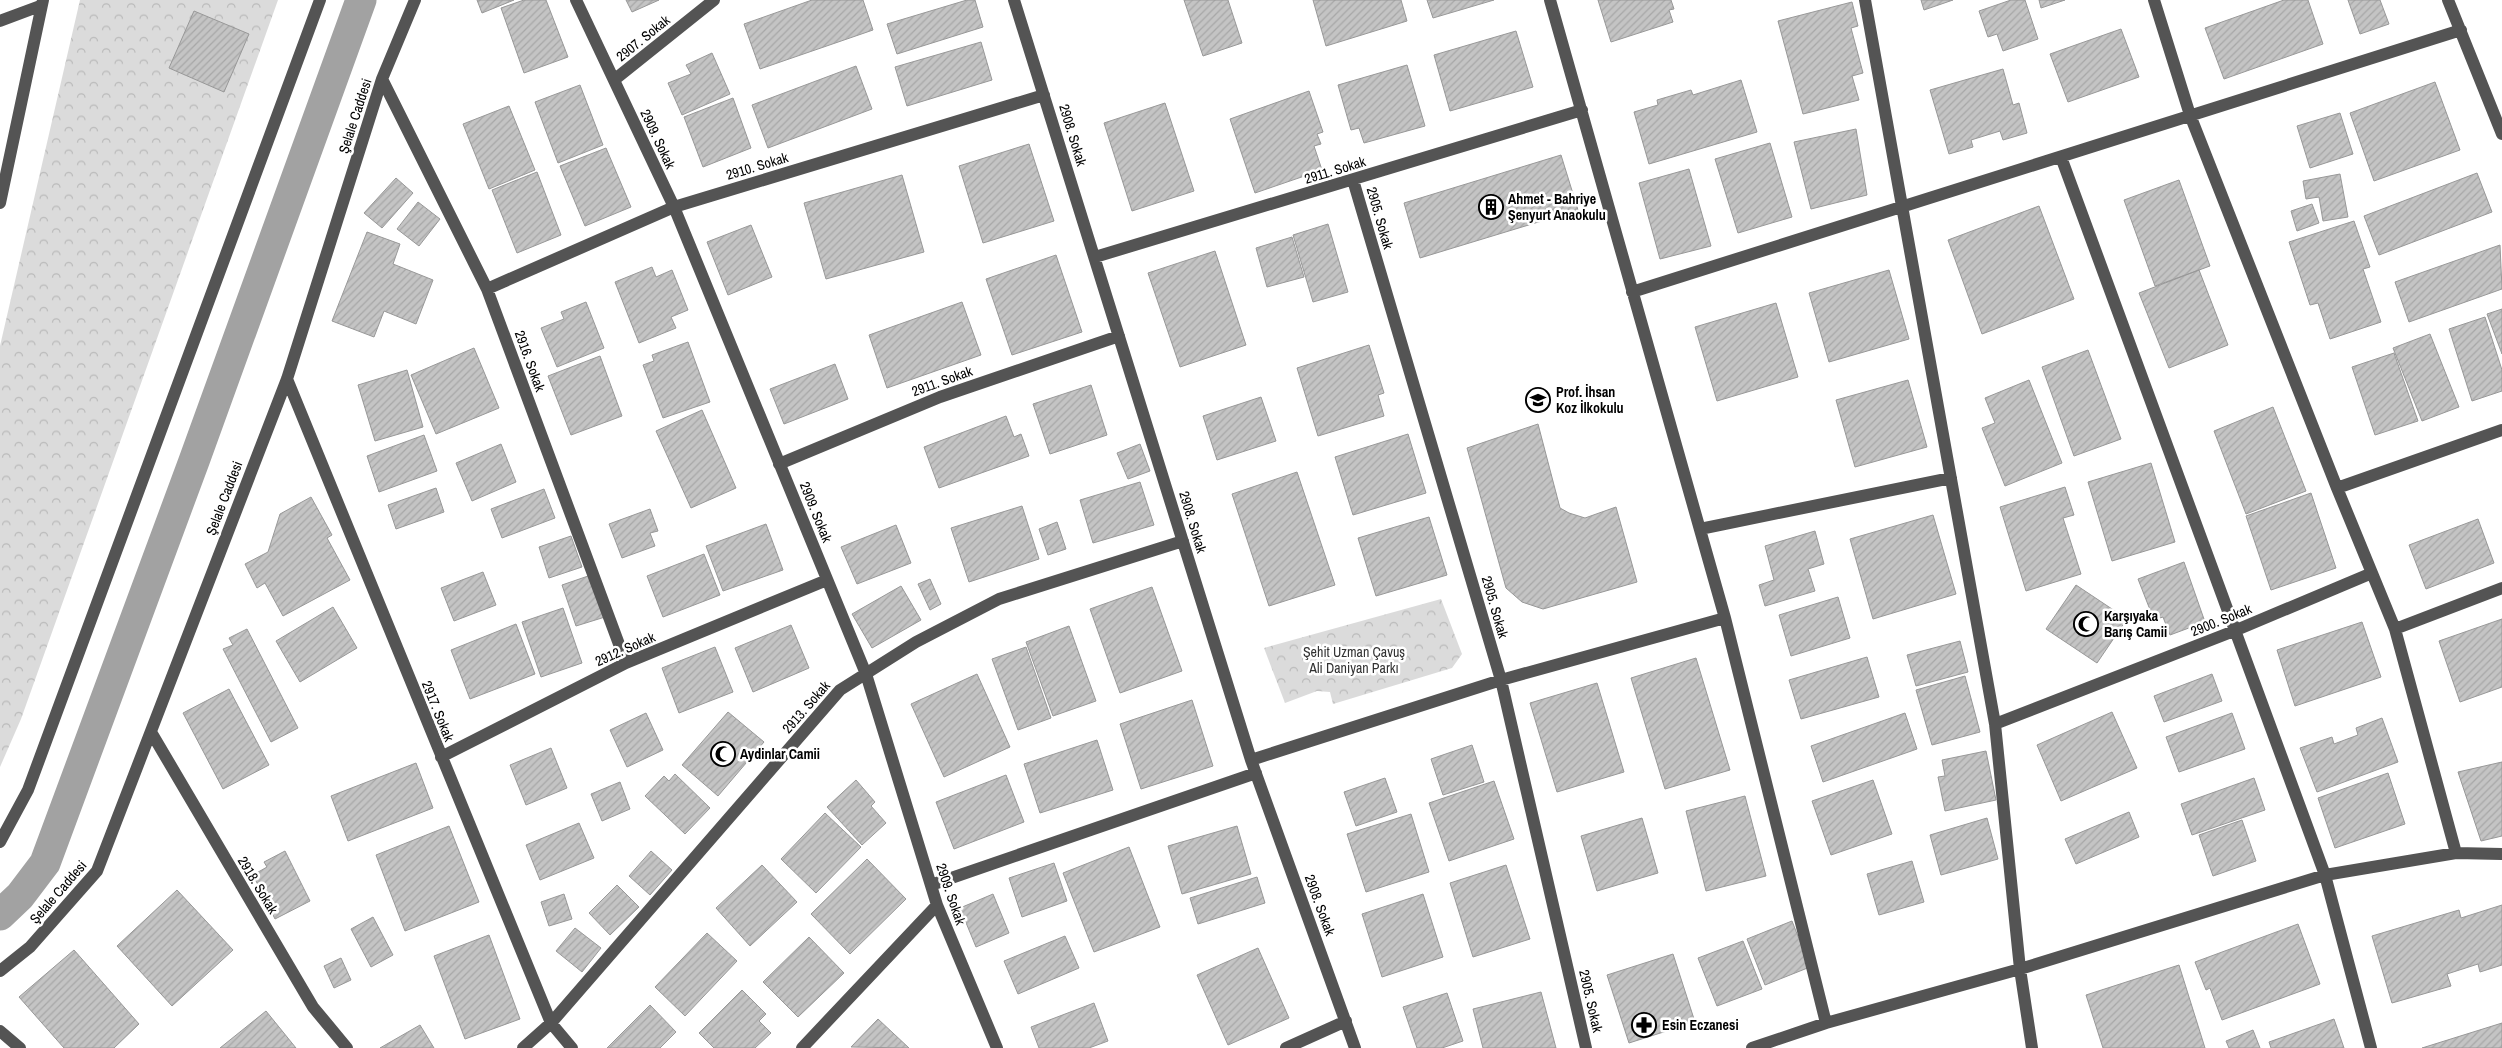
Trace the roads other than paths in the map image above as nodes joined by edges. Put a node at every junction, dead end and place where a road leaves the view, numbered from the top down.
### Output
1 (320, 0) edge
2 (415, 0) edge
3 (576, 0) edge
4 (714, 0) edge
5 (1014, 0) edge
6 (1550, 0) edge
7 (1864, 0) edge
8 (2154, 0) edge
9 (2448, 0) edge
10 (41, 3) edge
11 (0, 21) edge
12 (2461, 30) junction
13 (382, 79) junction
14 (614, 80) junction
15 (1044, 95) junction
16 (1582, 110) junction
17 (2190, 115) junction
18 (2502, 134) edge
19 (2061, 157) junction
20 (1353, 180) junction
21 (0, 204) edge
22 (674, 207) junction
23 (1902, 208) junction
24 (1095, 257) junction
25 (488, 289) junction
26 (1632, 292) junction
27 (1120, 336) junction
28 (287, 379) junction
29 (2502, 430) edge
30 (780, 464) junction
31 (1951, 478) junction
32 (2337, 488) junction
33 (1700, 529) junction
34 (1183, 541) junction
35 (2372, 573) junction
36 (827, 580) junction
37 (2502, 588) edge
38 (1725, 618) junction
39 (2395, 629) junction
40 (2234, 631) junction
41 (626, 663) junction
42 (866, 674) junction
43 (1501, 680) junction
44 (1995, 724) junction
45 (151, 732) junction
46 (441, 757) junction
47 (1252, 760) junction
48 (1256, 772) junction
49 (0, 842) edge
50 (2456, 853) junction
51 (2502, 854) edge
52 (2325, 875) junction
53 (931, 885) junction
54 (937, 906) junction
55 (2020, 968) junction
56 (0, 971) edge
57 (1346, 1021) junction
58 (551, 1023) junction
59 (1826, 1023) junction
60 (0, 1031) edge
61 (20, 1048) edge
62 (347, 1048) edge
63 (523, 1048) edge
64 (572, 1048) edge
65 (802, 1048) edge
66 (997, 1048) edge
67 (1286, 1048) edge
68 (1355, 1048) edge
69 (1586, 1048) edge
70 (1752, 1048) edge
71 (2032, 1048) edge
72 (2371, 1048) edge

1 - 49 street
2 - 13 street, Şelale Caddesi
3 - 14 street, 2909. Sokak
4 - 14 street, 2907. Sokak
5 - 15 street, 2908. Sokak
6 - 16 street
7 - 23 street
8 - 17 street
9 - 12 street
10 - 11 street
10 - 21 street
12 - 17 street
12 - 18 street
13 - 25 street, 2916. Sokak
13 - 28 street, Şelale Caddesi
14 - 22 street, 2909. Sokak
15 - 22 street, 2910. Sokak
15 - 24 street, 2908. Sokak
16 - 20 street, 2911. Sokak
16 - 26 street
17 - 19 street
17 - 32 street
19 - 23 street
19 - 40 street
20 - 24 street, 2911. Sokak
20 - 43 street, 2905. Sokak
22 - 25 street, 2910. Sokak
22 - 30 street, 2909. Sokak
23 - 26 street
23 - 31 street
24 - 27 street, 2908. Sokak
25 - 41 street, 2916. Sokak
26 - 33 street
27 - 30 street, 2911. Sokak
27 - 34 street, 2908. Sokak
28 - 45 street, Şelale Caddesi
28 - 46 street, 2917. Sokak
29 - 32 street
30 - 36 street, 2909. Sokak
31 - 33 street
31 - 44 street
32 - 35 street
33 - 38 street
34 - 42 street, 2913. Sokak
34 - 47 street, 2908. Sokak
35 - 39 street
35 - 40 street, 2900. Sokak
36 - 41 street, 2912. Sokak
36 - 42 street, 2909. Sokak
37 - 39 street
38 - 43 street
38 - 59 street
39 - 50 street
40 - 44 street, 2900. Sokak
40 - 52 street
41 - 46 street, 2912. Sokak
42 - 53 street, 2909. Sokak
42 - 58 street, 2913. Sokak
43 - 47 street
43 - 69 street, 2905. Sokak
44 - 55 street
45 - 56 street, Şelale Caddesi
45 - 62 street, 2918. Sokak
46 - 58 street, 2917. Sokak
47 - 48 street, 2908. Sokak
48 - 53 street
48 - 57 street, 2908. Sokak
50 - 51 street
50 - 52 street
52 - 55 street
52 - 72 street
53 - 54 street, 2909. Sokak
54 - 65 street
54 - 66 street, 2909. Sokak
55 - 59 street
55 - 71 street
57 - 67 street
57 - 68 street, 2908. Sokak
58 - 63 street, 2913. Sokak
58 - 64 street, 2917. Sokak
59 - 70 street
60 - 61 street

